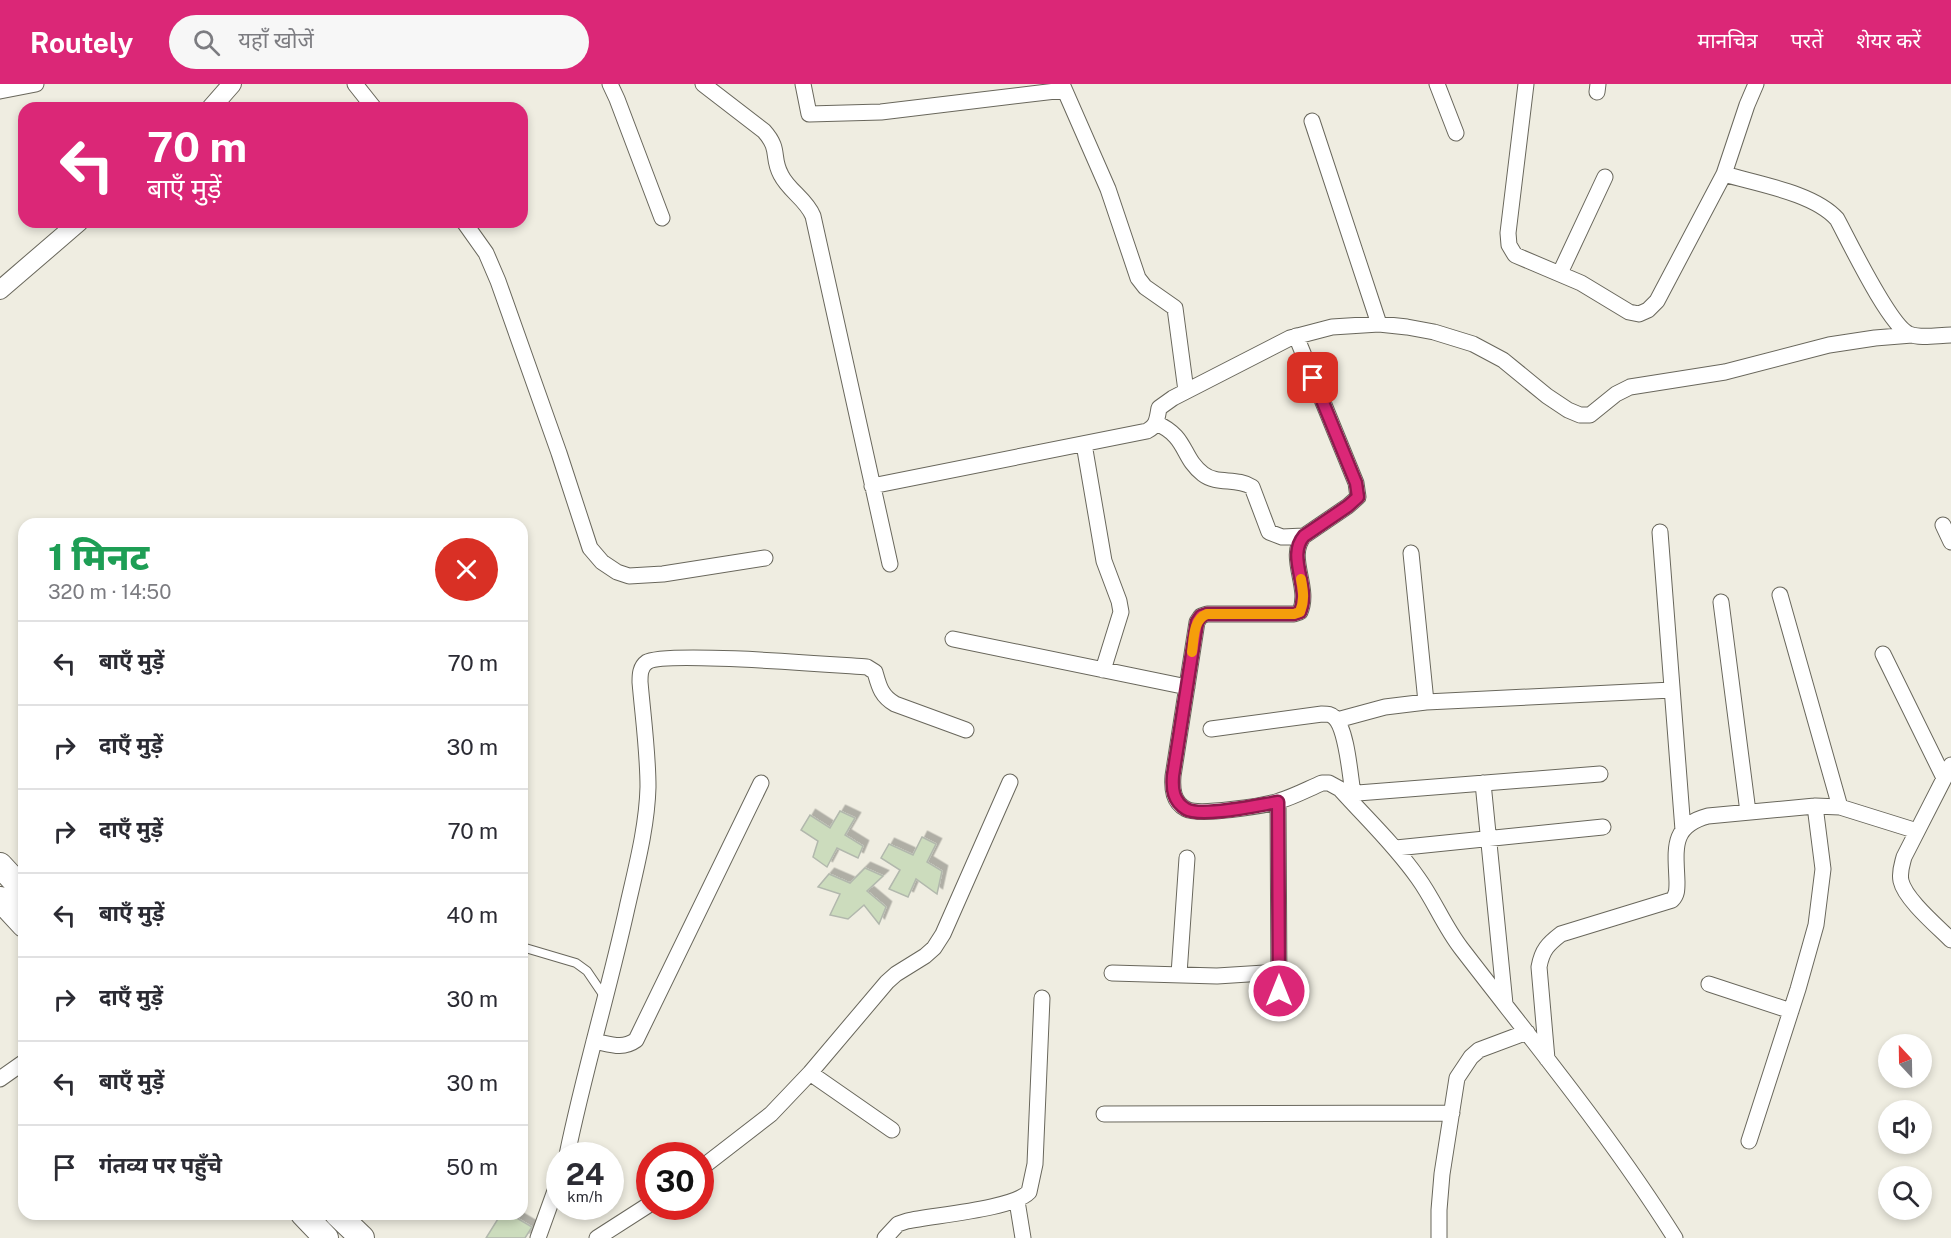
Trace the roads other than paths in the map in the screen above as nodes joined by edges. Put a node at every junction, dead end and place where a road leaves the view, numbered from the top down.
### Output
1 (36, 84) edge
2 (232, 84) edge
3 (355, 84) edge
4 (610, 84) edge
5 (703, 84) edge
6 (803, 84) edge
7 (1437, 84) edge
8 (1526, 84) edge
9 (1756, 84) edge
10 (1063, 87) edge
11 (0, 91) edge
12 (216, 102) edge
13 (369, 102) edge
14 (1312, 121) dead end
15 (1456, 133) dead end
16 (1724, 174) junction
17 (1605, 177) dead end
18 (662, 218) dead end
19 (72, 228) edge
20 (468, 228) edge
21 (1560, 273) junction
22 (0, 290) edge
23 (1379, 324) junction
24 (1912, 335) junction
25 (1951, 335) edge
26 (1296, 336) junction
27 (1186, 391) junction
28 (1156, 423) junction
29 (1084, 444) junction
30 (872, 486) junction
31 (1943, 525) dead end
32 (1660, 532) dead end
33 (1304, 536) junction
34 (1951, 542) edge
35 (1411, 553) dead end
36 (765, 558) dead end
37 (890, 564) dead end
38 (1780, 595) dead end
39 (1721, 602) dead end
40 (952, 639) dead end
41 (1883, 654) dead end
42 (1103, 670) junction
43 (1187, 687) junction
44 (1672, 690) junction
45 (1426, 702) junction
46 (1337, 720) junction
47 (1211, 729) dead end
48 (966, 730) dead end
49 (1947, 772) edge
50 (1600, 774) dead end
51 (1010, 782) dead end
52 (761, 783) dead end
53 (1483, 783) junction
54 (1349, 794) junction
55 (1278, 802) junction
56 (1815, 806) junction
57 (1840, 807) junction
58 (1748, 812) junction
59 (1604, 827) dead end
60 (1683, 830) junction
61 (1917, 831) junction
62 (1489, 839) junction
63 (1396, 848) junction
64 (1187, 858) dead end
65 (0, 866) edge
66 (18, 885) edge
67 (0, 899) edge
68 (18, 918) edge
69 (1951, 940) edge
70 (528, 949) edge
71 (1279, 972) junction
72 (1112, 973) dead end
73 (1179, 974) junction
74 (1709, 984) dead end
75 (1279, 991) dead end
76 (605, 997) junction
77 (1042, 998) dead end
78 (1505, 1005) junction
79 (1791, 1011) junction
80 (1527, 1032) junction
81 (594, 1041) junction
82 (1547, 1059) junction
83 (18, 1066) edge
84 (810, 1073) junction
85 (0, 1079) edge
86 (1452, 1113) junction
87 (1104, 1114) dead end
88 (892, 1130) dead end
89 (1749, 1141) dead end
90 (570, 1142) edge
91 (714, 1158) edge
92 (1017, 1201) junction
93 (636, 1213) edge
94 (546, 1216) edge
95 (309, 1220) edge
96 (343, 1220) edge
97 (326, 1238) edge
98 (362, 1238) edge
99 (538, 1238) edge
100 (597, 1238) edge
101 (885, 1238) edge
102 (1023, 1238) edge
103 (1439, 1238) edge
104 (1675, 1238) edge

1 - 11 street
2 - 12 street
3 - 13 street
4 - 18 street
5 - 30 street
6 - 10 street
7 - 15 street
8 - 21 street
9 - 16 street
10 - 27 street
14 - 23 street
16 - 21 street
16 - 24 street
17 - 21 street
19 - 22 street
20 - 36 street
23 - 24 street
23 - 26 street
24 - 25 street
26 - 27 street
26 - 33 street
27 - 28 street
28 - 29 street
28 - 33 street
29 - 30 street
29 - 42 street
30 - 37 street
31 - 34 street
32 - 44 street
33 - 43 street
35 - 45 street
38 - 57 street
39 - 58 street
40 - 42 street
41 - 49 street
42 - 43 street
43 - 55 street
44 - 45 street
44 - 60 street
45 - 46 street
46 - 47 street
46 - 54 street
48 - 76 street
49 - 61 street
50 - 53 street
51 - 84 street
52 - 81 street
53 - 54 street
53 - 62 street
54 - 55 street
54 - 63 street
55 - 71 street
56 - 57 street
56 - 58 street
56 - 79 street
57 - 61 street
58 - 60 street
59 - 62 street
60 - 82 street
61 - 69 street
62 - 63 street
62 - 78 street
63 - 78 street
64 - 73 street
65 - 66 main road
67 - 68 main road
70 - 76 lane
71 - 73 street
71 - 75 street
72 - 73 street
74 - 79 street
76 - 81 street
77 - 92 street
78 - 80 street
79 - 89 street
80 - 82 street
80 - 86 street
81 - 90 street
82 - 104 street
83 - 85 street
84 - 88 street
84 - 91 street
86 - 87 street
86 - 103 street
92 - 101 street
92 - 102 street
93 - 100 street
94 - 99 street
95 - 97 main road
96 - 98 main road

